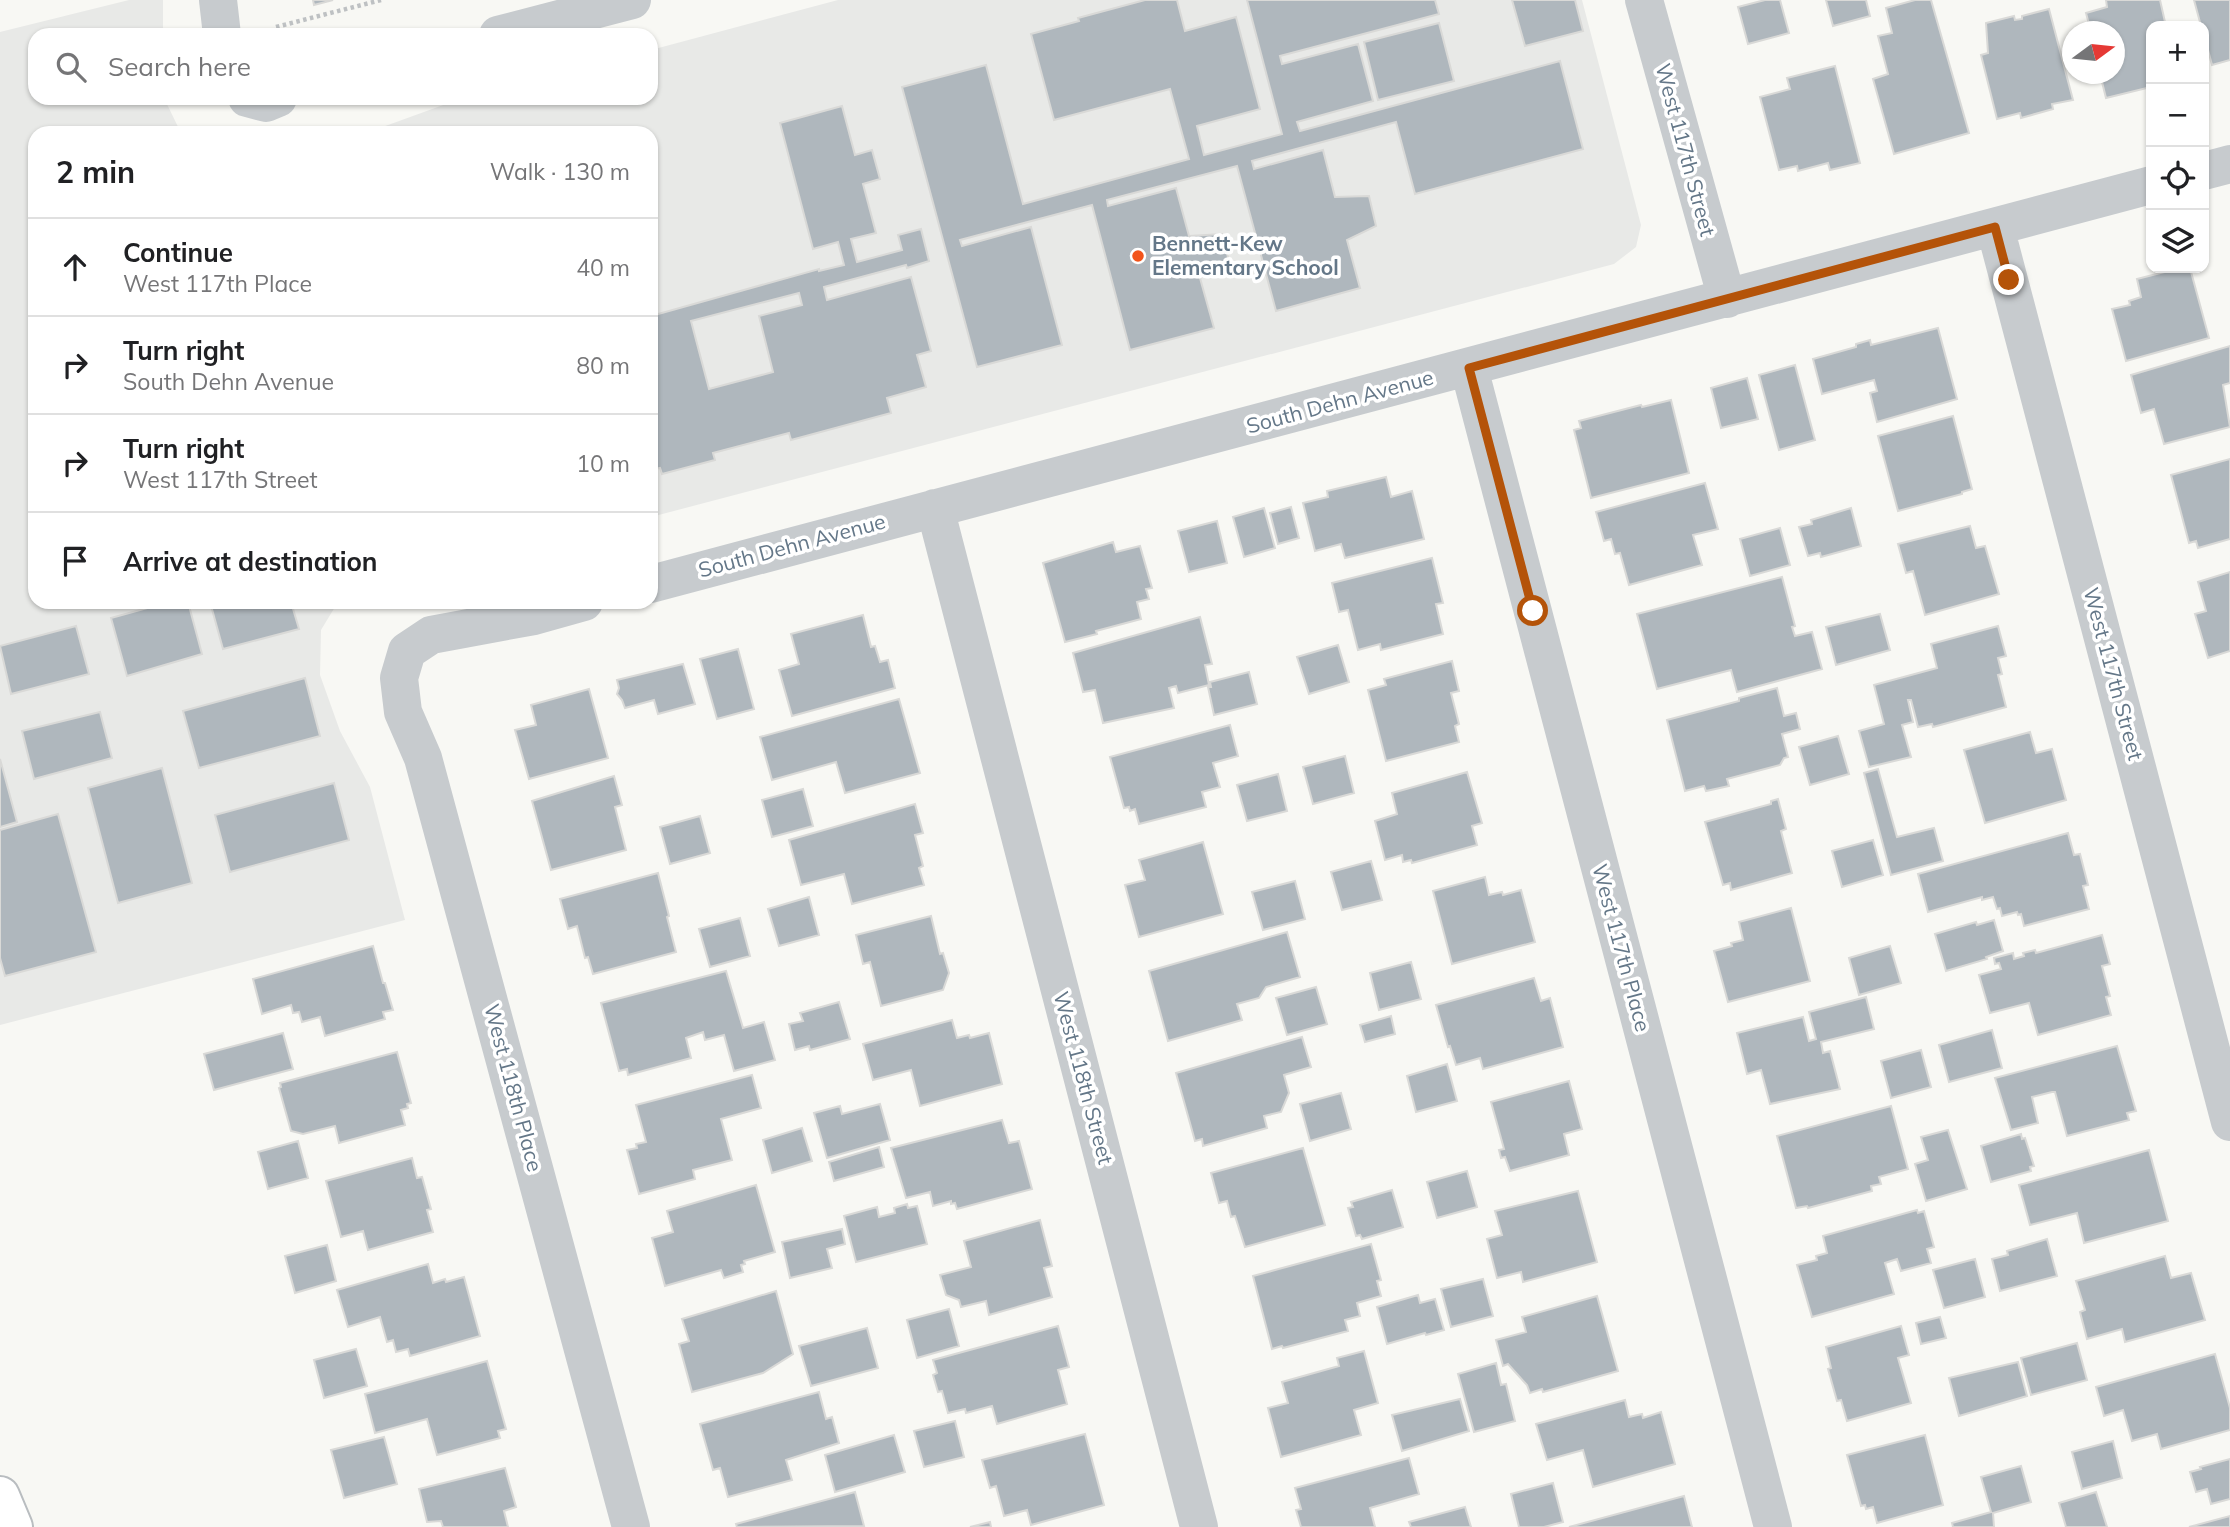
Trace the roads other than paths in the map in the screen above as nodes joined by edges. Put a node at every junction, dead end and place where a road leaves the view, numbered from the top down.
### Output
1 (218, 0) edge
2 (632, 0) edge
3 (1644, 0) edge
4 (221, 28) edge
5 (525, 28) edge
6 (2230, 164) edge
7 (2209, 170) edge
8 (2146, 186) edge
9 (1995, 227) junction
10 (1727, 299) junction
11 (1469, 368) junction
12 (934, 508) junction
13 (658, 582) edge
14 (557, 609) edge
15 (2230, 1122) edge
16 (0, 1496) edge
17 (13, 1527) edge
18 (631, 1527) edge
19 (1199, 1527) edge
20 (1773, 1527) edge

1 - 4 street
2 - 5 street
3 - 10 street, West 117th Street
6 - 7 street
8 - 9 street, South Dehn Avenue
9 - 10 street, South Dehn Avenue
9 - 15 street, West 117th Street
10 - 11 street, South Dehn Avenue
11 - 12 street, South Dehn Avenue
11 - 20 street, West 117th Place
12 - 13 street, South Dehn Avenue
12 - 19 street, West 118th Street
14 - 18 street, West 118th Place
16 - 17 highway

